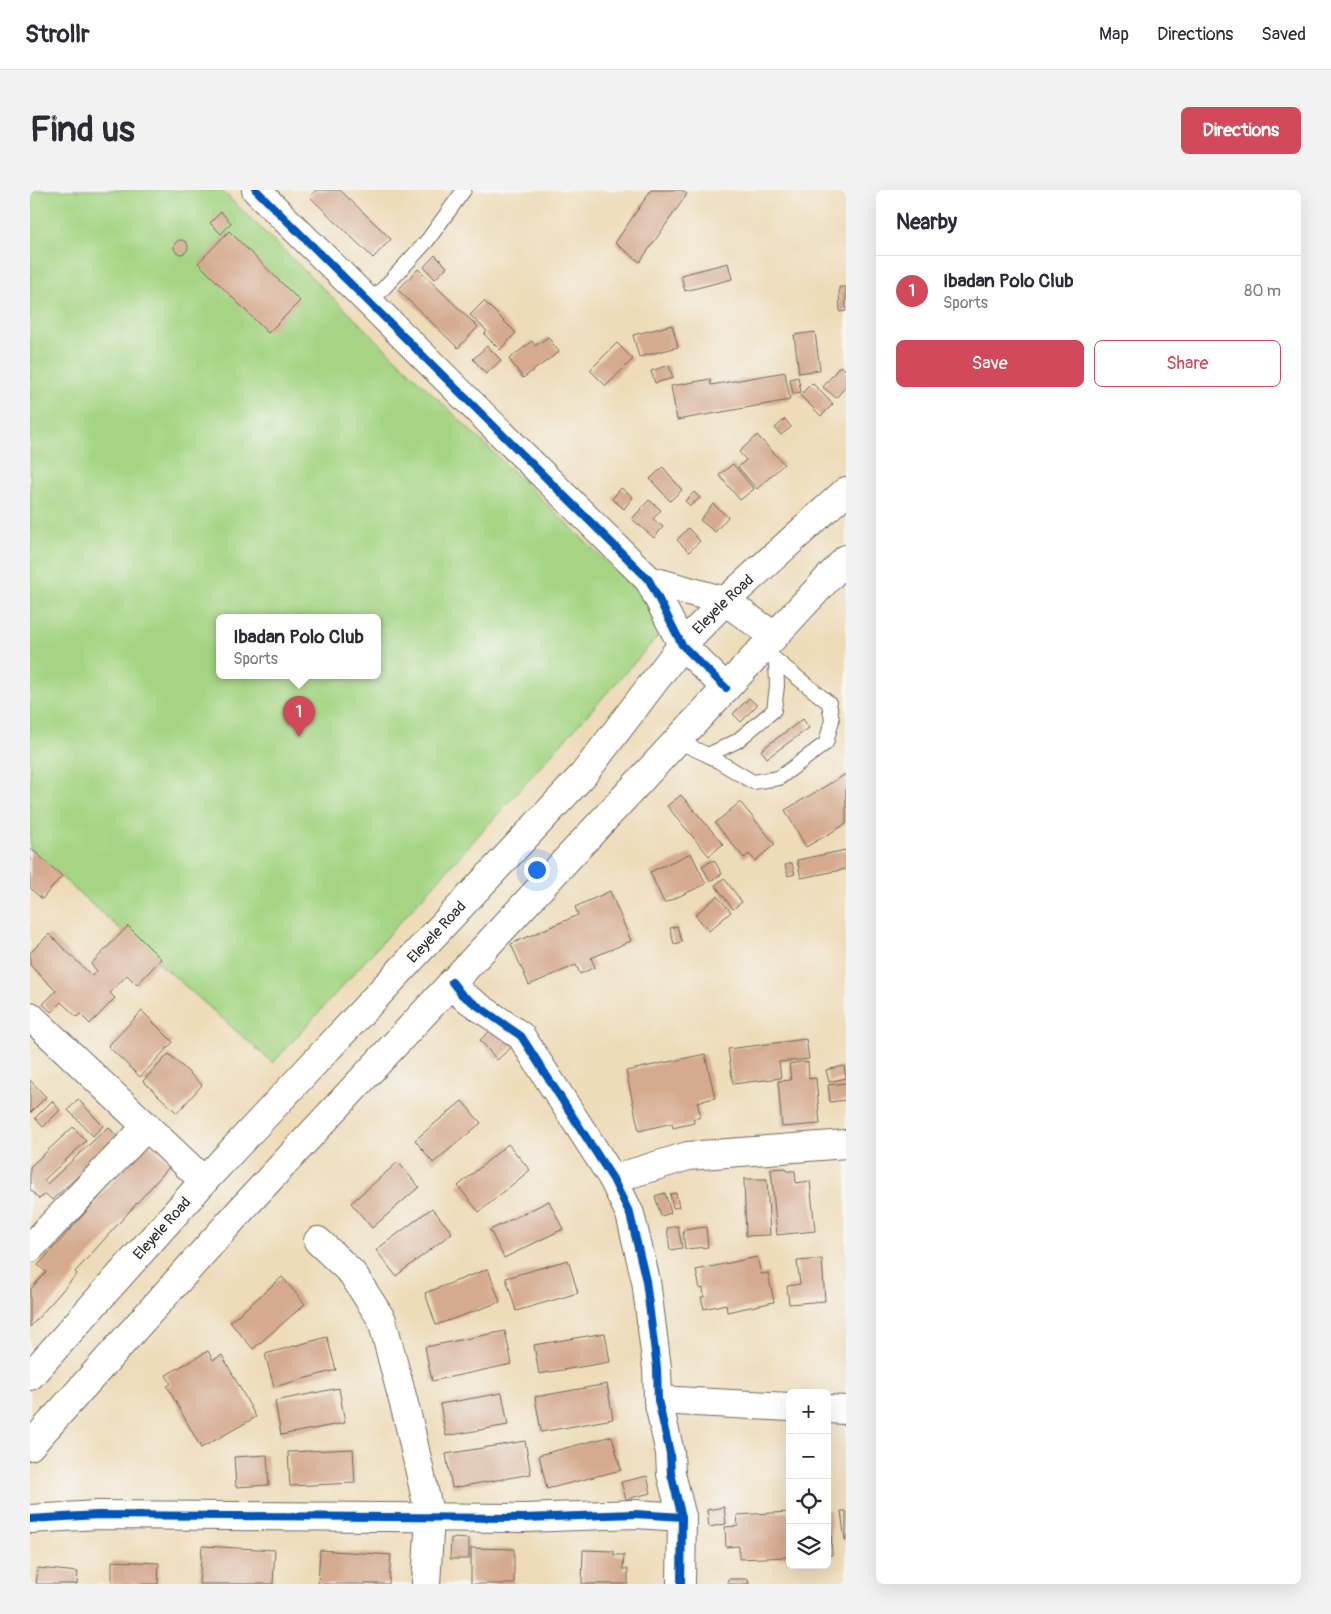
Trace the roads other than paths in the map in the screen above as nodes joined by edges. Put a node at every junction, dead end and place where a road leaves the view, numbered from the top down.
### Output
1 (256, 190) edge
2 (464, 190) edge
3 (370, 303) junction
4 (846, 491) edge
5 (846, 559) edge
6 (649, 580) junction
7 (725, 601) junction
8 (682, 645) junction
9 (771, 648) junction
10 (726, 688) junction
11 (677, 741) junction
12 (708, 755) junction
13 (452, 982) junction
14 (30, 1016) edge
15 (148, 1126) junction
16 (846, 1144) edge
17 (613, 1178) junction
18 (204, 1180) junction
19 (318, 1241) dead end
20 (30, 1248) edge
21 (30, 1376) edge
22 (658, 1400) junction
23 (786, 1407) edge
24 (831, 1409) edge
25 (846, 1410) edge
26 (30, 1446) edge
27 (430, 1517) junction
28 (682, 1517) junction
29 (30, 1519) edge
30 (426, 1584) edge
31 (681, 1584) edge

1 - 3 street
2 - 3 lane
3 - 6 street
4 - 7 street, Eleyele Road
5 - 9 street
6 - 7 street
6 - 8 street
7 - 8 street, Eleyele Road
7 - 9 street
8 - 10 street
8 - 18 street, Eleyele Road
9 - 10 street
9 - 12 lane
9 - 12 lane
10 - 11 street
11 - 12 lane
11 - 13 street
13 - 17 street
13 - 26 street
14 - 15 street
15 - 18 street
15 - 20 street
16 - 17 street
17 - 22 street
18 - 21 street, Eleyele Road
19 - 27 street
22 - 23 street
22 - 28 street
24 - 25 street
27 - 28 street
27 - 29 street
27 - 30 street
28 - 31 street

